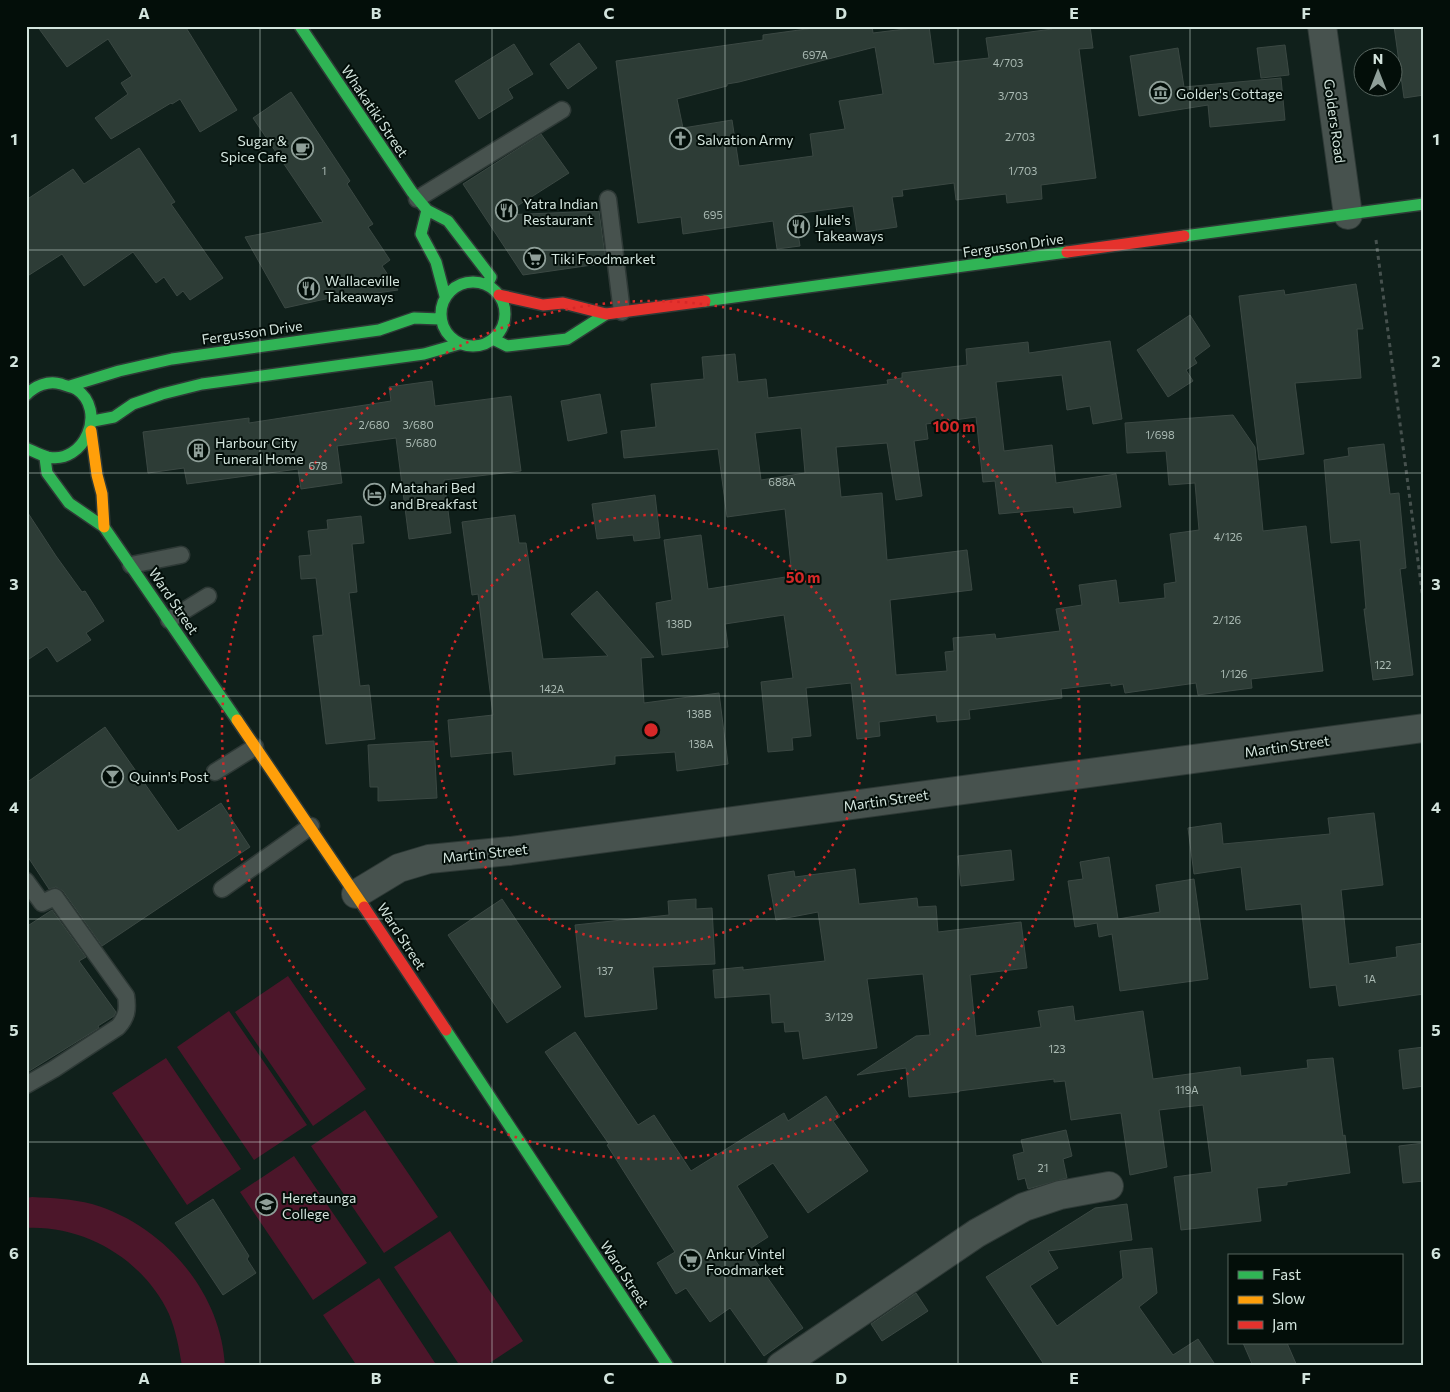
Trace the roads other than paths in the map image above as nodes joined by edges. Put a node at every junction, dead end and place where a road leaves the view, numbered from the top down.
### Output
1 (300, 26) edge
2 (1322, 26) edge
3 (562, 110) dead end
4 (608, 199) dead end
5 (1424, 204) edge
6 (422, 205) junction
7 (1359, 214) junction
8 (487, 285) junction
9 (499, 295) junction
10 (445, 296) junction
11 (614, 313) junction
12 (440, 319) junction
13 (493, 339) junction
14 (459, 344) junction
15 (70, 386) junction
16 (26, 395) edge
17 (92, 426) junction
18 (26, 448) edge
19 (45, 458) junction
20 (104, 527) junction
21 (181, 555) dead end
22 (132, 565) junction
23 (208, 596) dead end
24 (169, 620) junction
25 (1424, 728) edge
26 (255, 747) junction
27 (216, 772) dead end
28 (311, 826) junction
29 (26, 880) edge
30 (222, 889) dead end
31 (356, 894) junction
32 (26, 1085) edge
33 (1109, 1186) dead end
34 (668, 1366) edge
35 (781, 1366) edge

1 - 6 main road, Whakatiki Street
2 - 7 street, Golders Road
3 - 6 lane
4 - 11 lane
5 - 7 main road, Fergusson Drive
6 - 8 main road, Whakatiki Street
6 - 10 main road
7 - 11 main road, Fergusson Drive
8 - 9 main road
8 - 10 main road
9 - 11 main road, Fergusson Drive
9 - 13 main road
10 - 12 main road
11 - 13 main road, Fergusson Drive
12 - 14 main road
12 - 15 main road, Fergusson Drive
13 - 14 main road
14 - 17 main road
15 - 16 main road
15 - 17 main road
17 - 19 main road
17 - 20 main road
18 - 19 main road
19 - 20 main road, Ward Street
20 - 22 main road, Ward Street
21 - 22 lane
22 - 24 main road, Ward Street
23 - 24 lane
24 - 26 main road, Ward Street
25 - 31 street, Martin Street
26 - 27 lane
26 - 28 main road, Ward Street
28 - 30 lane
28 - 31 main road, Ward Street
29 - 32 lane
31 - 34 main road, Ward Street
33 - 35 street

